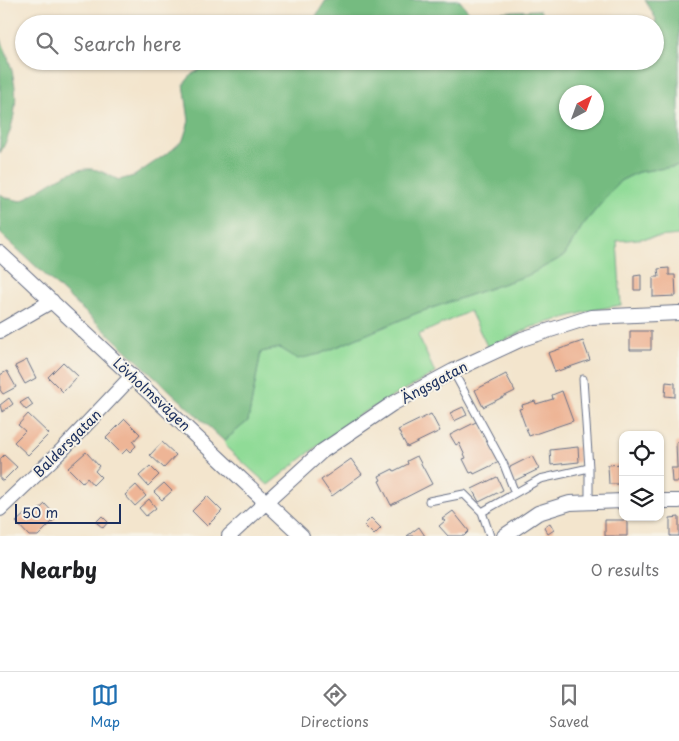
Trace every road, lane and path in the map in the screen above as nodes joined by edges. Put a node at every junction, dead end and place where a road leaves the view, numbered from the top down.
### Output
1 (0, 253) edge
2 (52, 301) junction
3 (679, 313) edge
4 (0, 331) edge
5 (453, 371) junction
6 (132, 376) junction
7 (583, 379) dead end
8 (589, 468) junction
9 (515, 493) junction
10 (664, 501) edge
11 (679, 501) edge
12 (266, 502) junction
13 (429, 502) dead end
14 (590, 502) junction
15 (619, 502) edge
16 (0, 509) edge
17 (482, 512) junction
18 (229, 536) edge
19 (302, 536) edge
20 (490, 536) edge
21 (504, 536) edge

1 - 2 street, Lövholmsvägen
2 - 4 street
2 - 6 street, Lövholmsvägen
3 - 5 street, Ängsgatan
5 - 9 lane
5 - 12 street, Ängsgatan
6 - 12 street, Lövholmsvägen
6 - 16 street, Baldersgatan
7 - 8 lane
8 - 9 lane
8 - 14 lane
9 - 17 lane
10 - 11 street
12 - 18 street, Ängsgatan
12 - 19 street, Lövholmsvägen
13 - 17 lane
14 - 15 street
14 - 21 street
17 - 20 lane

